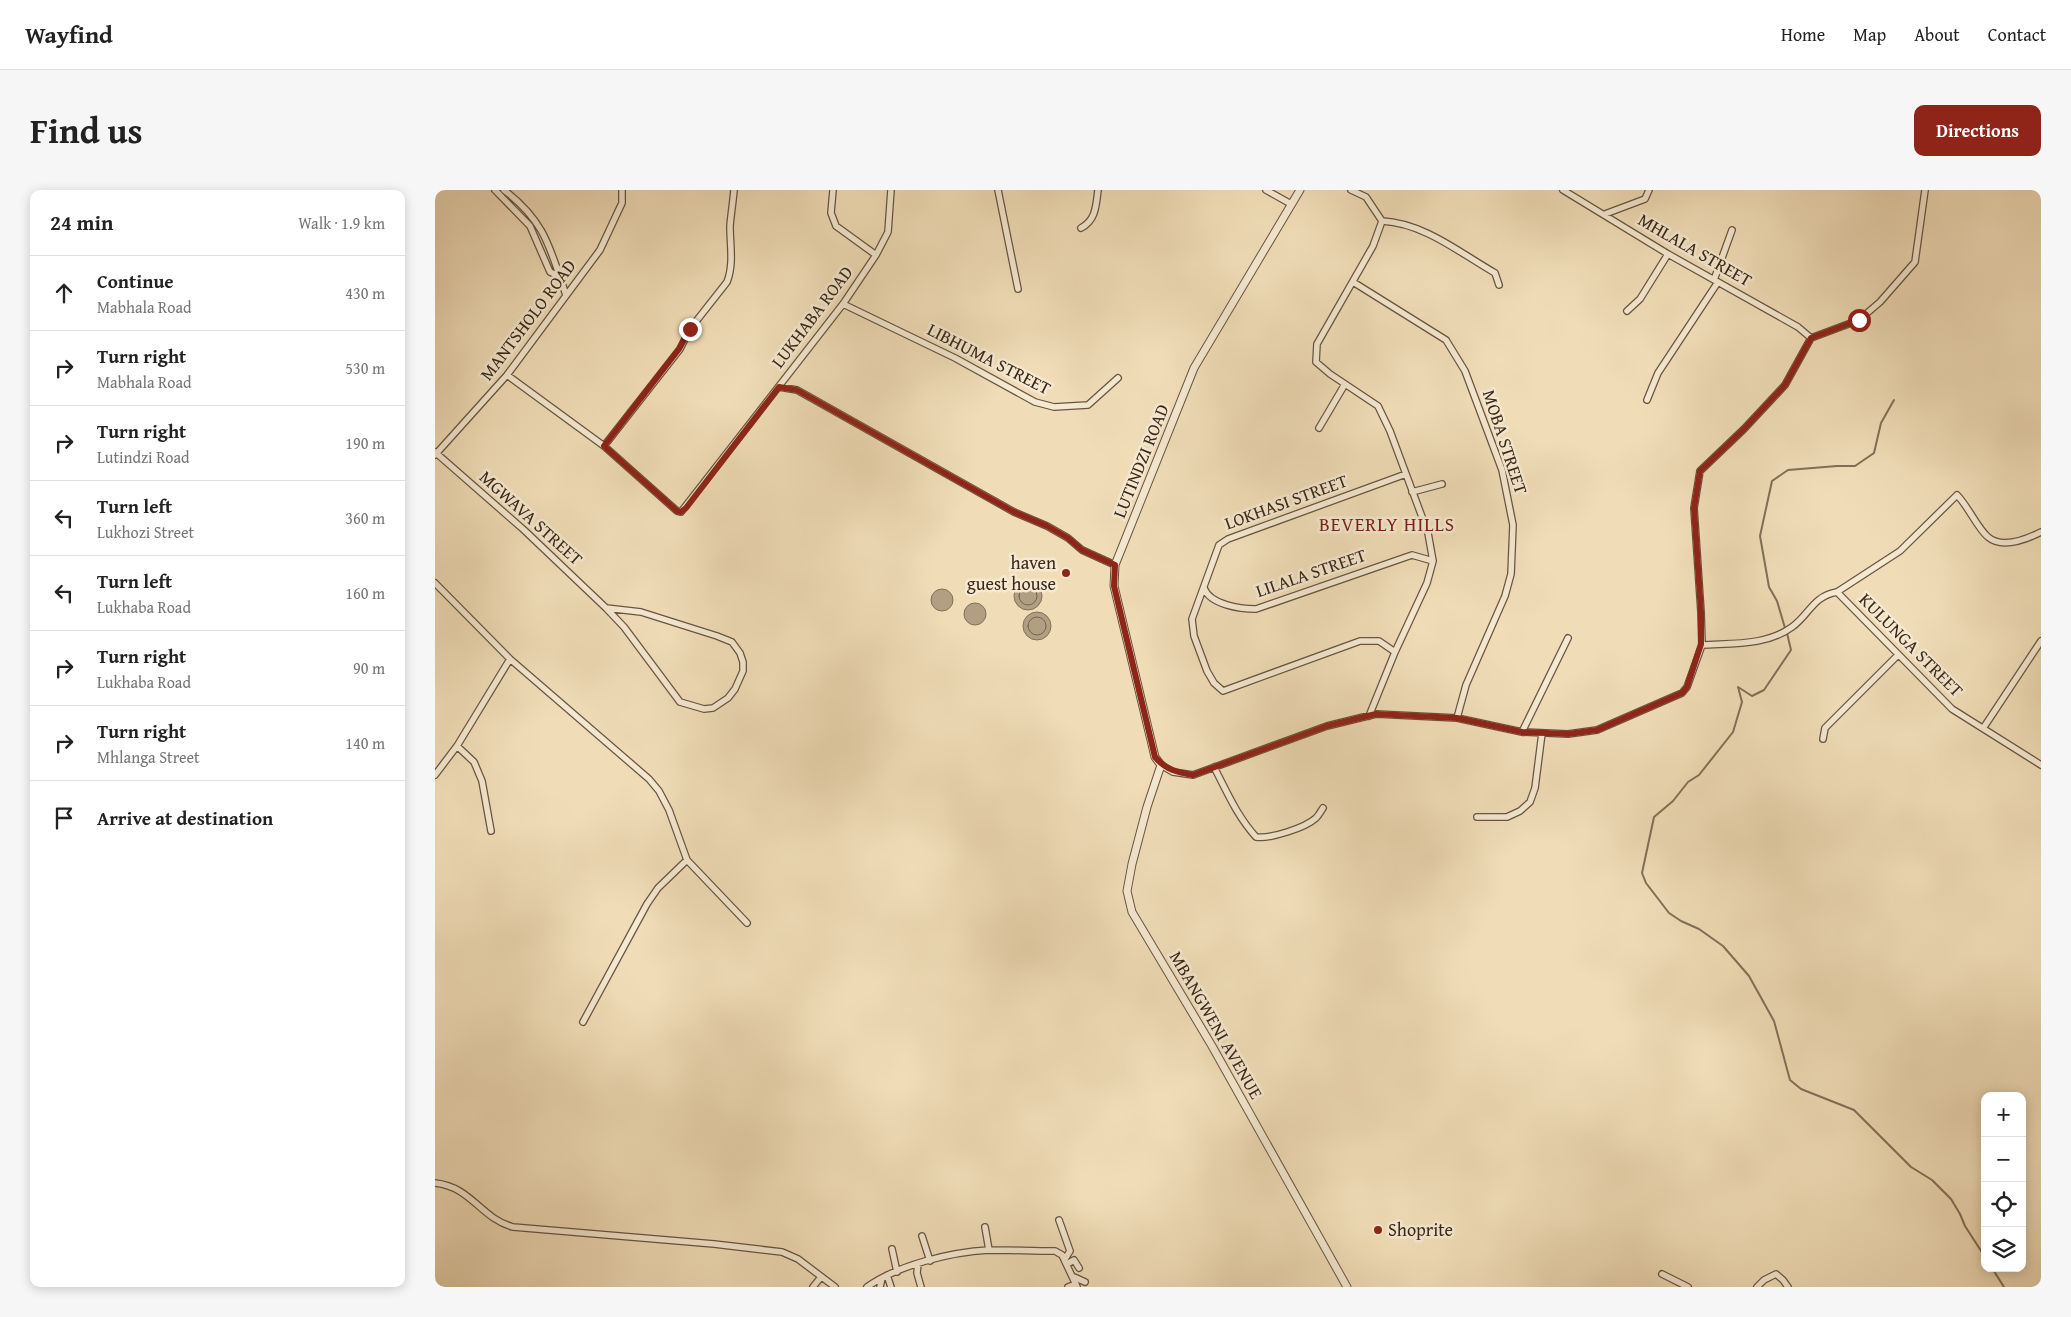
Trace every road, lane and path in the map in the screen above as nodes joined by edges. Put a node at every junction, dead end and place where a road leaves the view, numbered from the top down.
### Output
1 (495, 190) edge
2 (504, 190) edge
3 (622, 190) edge
4 (734, 190) edge
5 (833, 190) edge
6 (891, 190) edge
7 (999, 190) edge
8 (1098, 190) edge
9 (1266, 190) edge
10 (1300, 190) edge
11 (1351, 190) edge
12 (1563, 190) edge
13 (1649, 190) edge
14 (1925, 190) edge
15 (1291, 204) junction
16 (1605, 214) junction
17 (1382, 221) junction
18 (1081, 228) dead end
19 (1732, 230) dead end
20 (876, 254) junction
21 (1668, 254) junction
22 (559, 276) junction
23 (1716, 281) junction
24 (1353, 282) junction
25 (1499, 284) dead end
26 (1018, 289) dead end
27 (566, 295) junction
28 (843, 304) junction
29 (1627, 311) dead end
30 (1811, 338) junction
31 (507, 375) junction
32 (1118, 378) dead end
33 (1345, 384) junction
34 (779, 387) junction
35 (1647, 400) dead end
36 (1319, 428) dead end
37 (604, 446) junction
38 (435, 454) edge
39 (1406, 474) junction
40 (1442, 484) dead end
41 (1412, 492) junction
42 (2041, 532) edge
43 (1433, 561) junction
44 (1115, 565) junction
45 (435, 583) edge
46 (1204, 588) junction
47 (1837, 592) junction
48 (606, 608) junction
49 (1569, 638) dead end
50 (2041, 640) edge
51 (1701, 644) junction
52 (1395, 652) junction
53 (1898, 655) junction
54 (510, 659) junction
55 (1369, 716) junction
56 (1457, 718) junction
57 (1984, 727) junction
58 (1522, 732) junction
59 (1542, 733) junction
60 (1823, 739) dead end
61 (457, 746) junction
62 (1161, 765) junction
63 (2041, 765) edge
64 (1215, 767) junction
65 (435, 775) edge
66 (1323, 808) dead end
67 (1477, 817) dead end
68 (491, 831) dead end
69 (687, 860) junction
70 (747, 923) dead end
71 (583, 1022) dead end
72 (435, 1183) edge
73 (1059, 1220) dead end
74 (985, 1226) dead end
75 (922, 1236) dead end
76 (892, 1249) dead end
77 (989, 1250) junction
78 (930, 1261) junction
79 (1066, 1262) junction
80 (918, 1264) junction
81 (1079, 1268) dead end
82 (897, 1272) junction
83 (1662, 1274) dead end
84 (821, 1277) junction
85 (885, 1277) junction
86 (1074, 1277) junction
87 (1085, 1282) dead end
88 (1077, 1286) edge
89 (813, 1287) edge
90 (835, 1287) edge
91 (867, 1287) edge
92 (880, 1287) edge
93 (891, 1287) edge
94 (921, 1287) edge
95 (1068, 1287) edge
96 (1347, 1287) edge
97 (1688, 1287) edge
98 (1757, 1287) edge
99 (1788, 1287) edge

1 - 22 street
2 - 22 street
3 - 27 street, MANTSHOLO ROAD
4 - 37 street
5 - 20 street
6 - 20 street, LUKHABA ROAD
7 - 26 street
8 - 18 street
9 - 15 street
10 - 15 street, LUTINDZI ROAD
11 - 17 street
12 - 16 street, MHLALA STREET
13 - 16 street
14 - 30 street
15 - 44 street, LUTINDZI ROAD
16 - 21 street, MHLALA STREET
17 - 24 street
17 - 25 street
19 - 23 street
20 - 28 street, LUKHABA ROAD
21 - 23 street, MHLALA STREET
21 - 29 street
22 - 27 street
23 - 30 street, MHLALA STREET
23 - 35 street
24 - 33 street
24 - 56 street, MOBA STREET
27 - 31 street, MANTSHOLO ROAD
28 - 32 street, LIBHUMA STREET
28 - 34 street, LUKHABA ROAD
30 - 51 street
31 - 37 street, LUKHABA ROAD
31 - 38 street, MANTSHOLO ROAD
33 - 36 street
33 - 39 street
34 - 37 street, LUKHABA ROAD
34 - 44 street
38 - 48 street, MGWAVA STREET
39 - 41 street
39 - 46 street, LOKHASI STREET
40 - 41 street
41 - 43 street
42 - 47 street
43 - 46 street, LILALA STREET
43 - 52 street
44 - 62 street, LUTINDZI ROAD
45 - 54 street
46 - 52 street, LOKHASI STREET
47 - 51 street
47 - 53 street, KULUNGA STREET
48 - 48 street, MGWAVA STREET
49 - 58 street
50 - 57 street
51 - 59 street
52 - 55 street
53 - 57 street, KULUNGA STREET
53 - 60 street
54 - 61 street
54 - 69 street
55 - 56 street
55 - 64 street
56 - 58 street
57 - 63 street, KULUNGA STREET
58 - 59 street
59 - 67 street
61 - 65 street
61 - 68 street
62 - 64 street
62 - 96 street, MBANGWENI AVENUE
64 - 66 street
69 - 70 street
69 - 71 street
72 - 84 street
73 - 79 street
74 - 77 street
75 - 78 street
76 - 82 street
77 - 78 street
77 - 79 street
78 - 80 street
79 - 81 street
79 - 86 street
80 - 82 street
80 - 94 street
82 - 85 street
83 - 97 street
84 - 89 street
84 - 90 street
85 - 91 street
85 - 92 street
85 - 93 street
86 - 87 street
86 - 88 street
88 - 95 street
98 - 99 street

